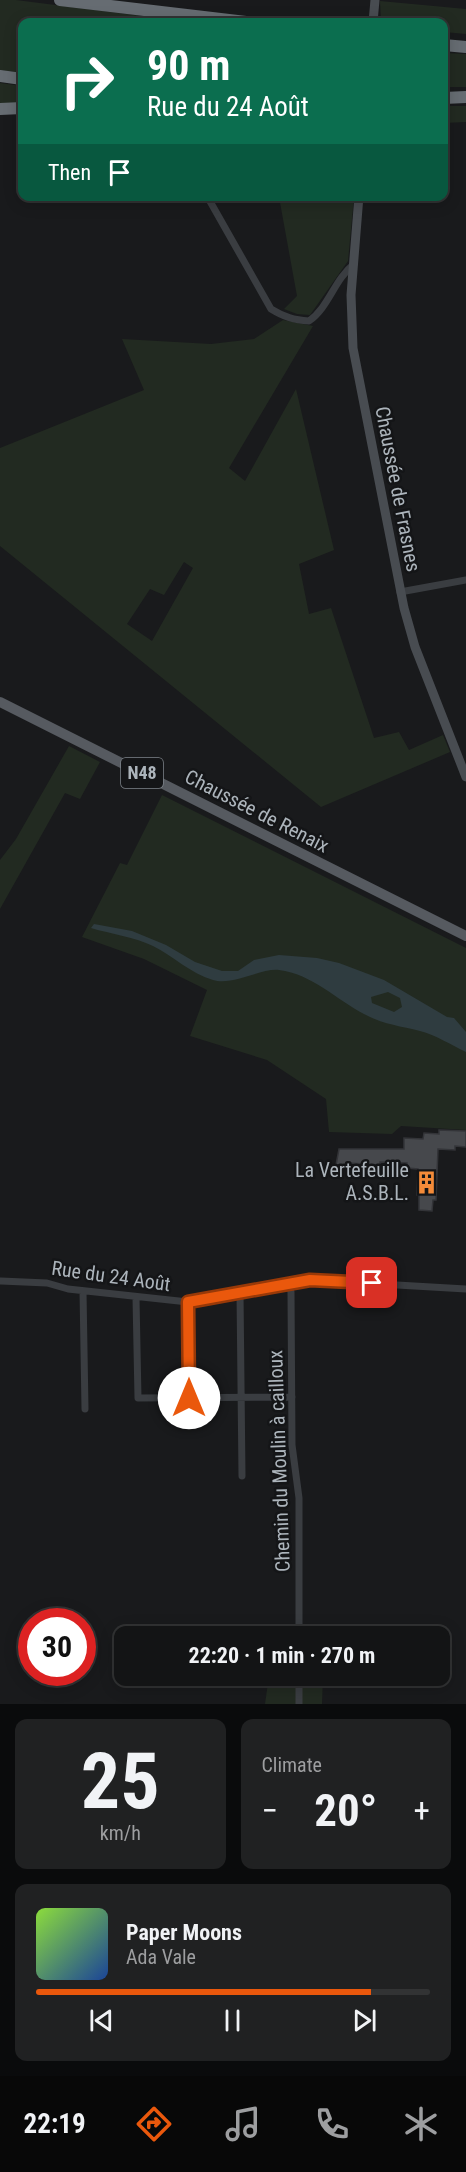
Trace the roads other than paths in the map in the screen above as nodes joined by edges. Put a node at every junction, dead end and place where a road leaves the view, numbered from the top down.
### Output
1 (60, 0) edge
2 (130, 0) edge
3 (375, 0) edge
4 (171, 13) junction
5 (213, 18) edge
6 (373, 18) edge
7 (448, 45) edge
8 (466, 47) edge
9 (0, 75) edge
10 (18, 78) edge
11 (466, 97) edge
12 (448, 98) edge
13 (18, 108) edge
14 (0, 109) edge
15 (210, 201) edge
16 (359, 201) edge
17 (354, 264) junction
18 (466, 580) edge
19 (400, 592) junction
20 (0, 702) edge
21 (466, 777) edge
22 (466, 936) edge
23 (1, 1281) edge
24 (288, 1284) junction
25 (466, 1289) edge
26 (83, 1291) junction
27 (240, 1293) junction
28 (136, 1298) junction
29 (188, 1302) junction
30 (292, 1397) junction
31 (189, 1398) junction
32 (241, 1398) junction
33 (85, 1409) dead end
34 (242, 1476) dead end
35 (299, 1626) edge
36 (299, 1686) edge
37 (298, 1704) edge

1 - 4 highway
2 - 4 highway
3 - 6 main road
4 - 5 highway
7 - 8 highway
9 - 10 highway
11 - 12 highway
13 - 14 highway
15 - 17 street
16 - 17 main road, Chaussée de Frasnes
17 - 19 main road, Chaussée de Frasnes
18 - 19 street
19 - 21 main road, Chaussée de Frasnes
20 - 22 main road, Chaussée de Renaix / N48
23 - 26 street, Rue du 24 Août
24 - 25 street, Rue du 24 Août
24 - 27 street, Rue du 24 Août
24 - 30 street, Chemin du Moulin à cailloux
26 - 28 street, Rue du 24 Août
26 - 33 street
27 - 29 street, Rue du 24 Août
27 - 32 street
28 - 29 street, Rue du 24 Août
28 - 31 street
29 - 31 street
30 - 32 street
30 - 35 street, Chemin du Moulin à cailloux
31 - 32 street
32 - 34 street
36 - 37 street

